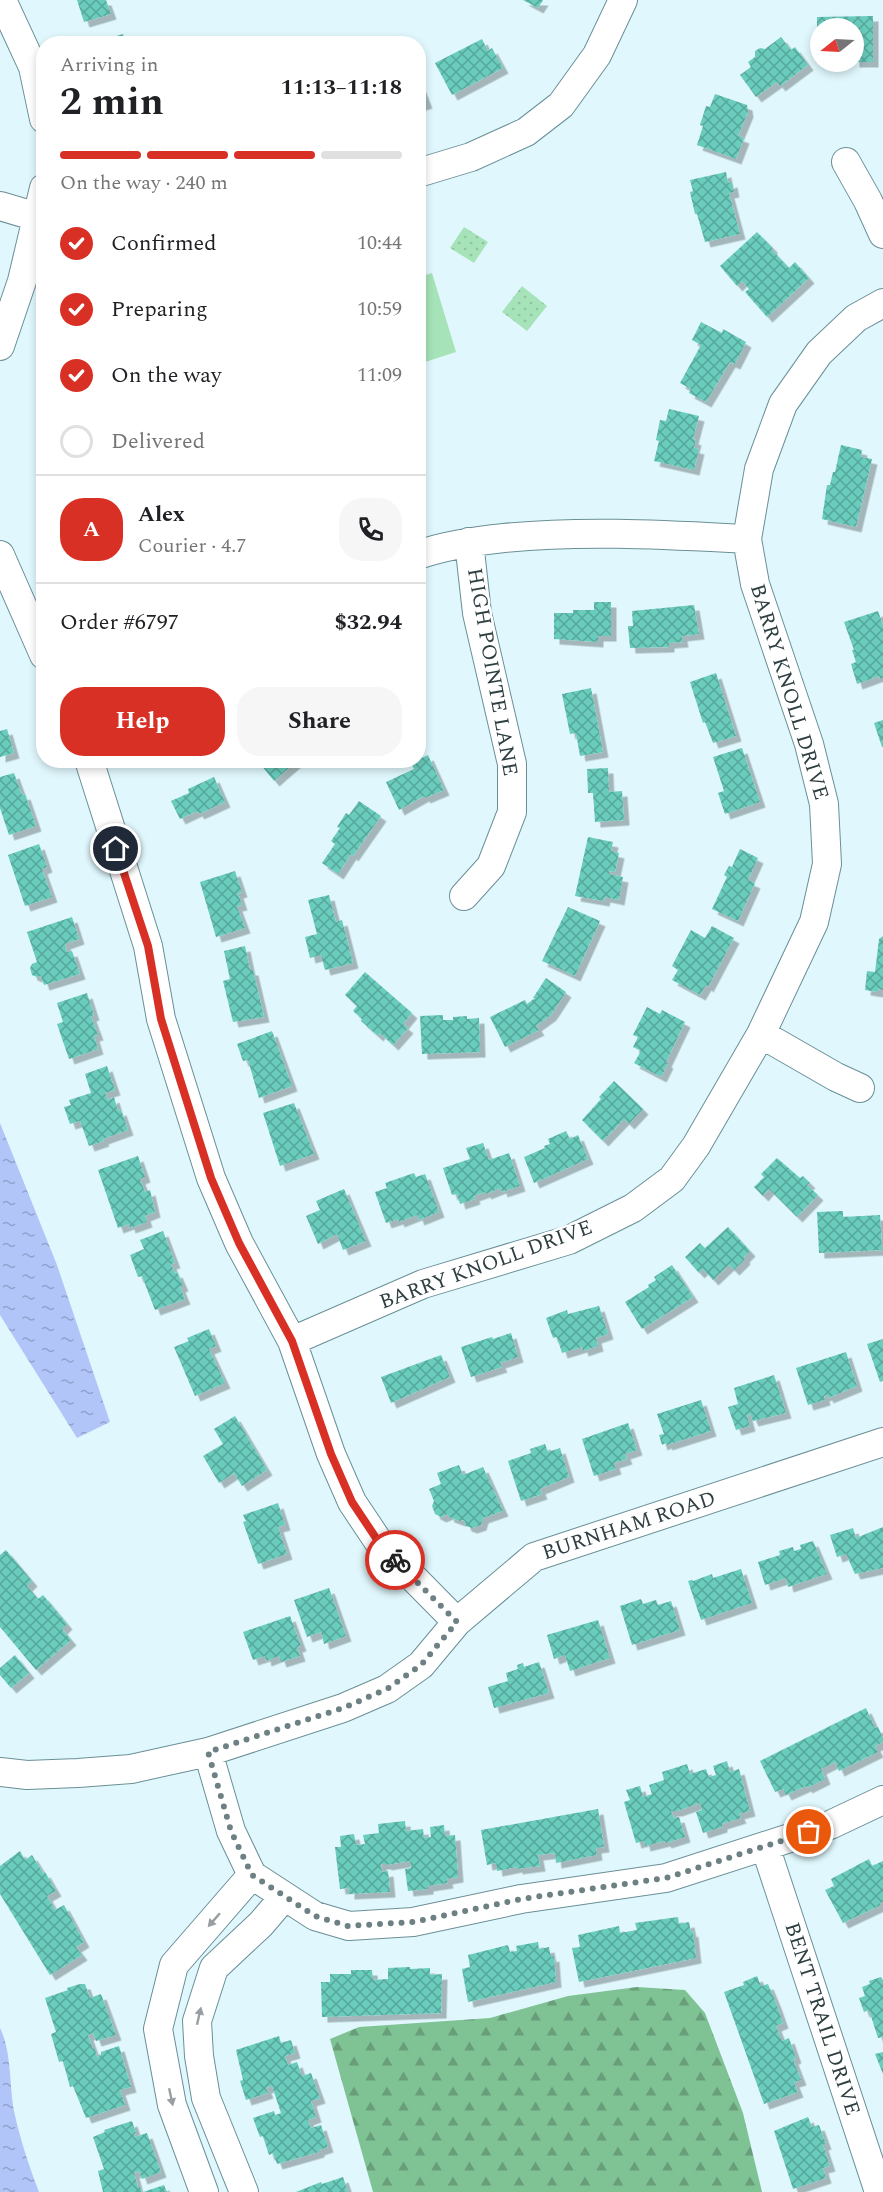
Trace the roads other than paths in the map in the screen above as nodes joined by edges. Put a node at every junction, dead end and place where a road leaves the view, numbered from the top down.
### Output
1 (2, 0) edge
2 (623, 0) edge
3 (36, 80) edge
4 (846, 162) dead end
5 (426, 171) edge
6 (0, 206) edge
7 (36, 217) edge
8 (36, 232) edge
9 (883, 234) edge
10 (883, 303) edge
11 (0, 346) edge
12 (747, 539) junction
13 (469, 542) junction
14 (426, 553) edge
15 (0, 555) edge
16 (36, 637) edge
17 (92, 768) edge
18 (464, 896) dead end
19 (761, 1034) junction
20 (860, 1088) dead end
21 (292, 1341) junction
22 (883, 1442) edge
23 (457, 1622) junction
24 (208, 1752) junction
25 (0, 1772) edge
26 (883, 1800) edge
27 (765, 1846) junction
28 (252, 1875) junction
29 (284, 1897) junction
30 (204, 2192) edge
31 (244, 2192) edge
32 (879, 2192) edge

1 - 3 street
2 - 5 street
4 - 9 street
6 - 7 street
8 - 11 street
10 - 12 street, BARRY KNOLL DRIVE
12 - 13 street
12 - 19 street, BARRY KNOLL DRIVE
13 - 14 street
13 - 18 street, HIGH POINTE LANE
15 - 16 street
17 - 21 street
19 - 20 street
19 - 21 street, BARRY KNOLL DRIVE
21 - 23 street
22 - 23 street, BURNHAM ROAD
23 - 24 street, BURNHAM ROAD
24 - 25 street, BURNHAM ROAD
24 - 28 street
26 - 27 street
27 - 29 street
27 - 32 street, BENT TRAIL DRIVE
28 - 29 street
28 -> 30 street
31 -> 29 street

